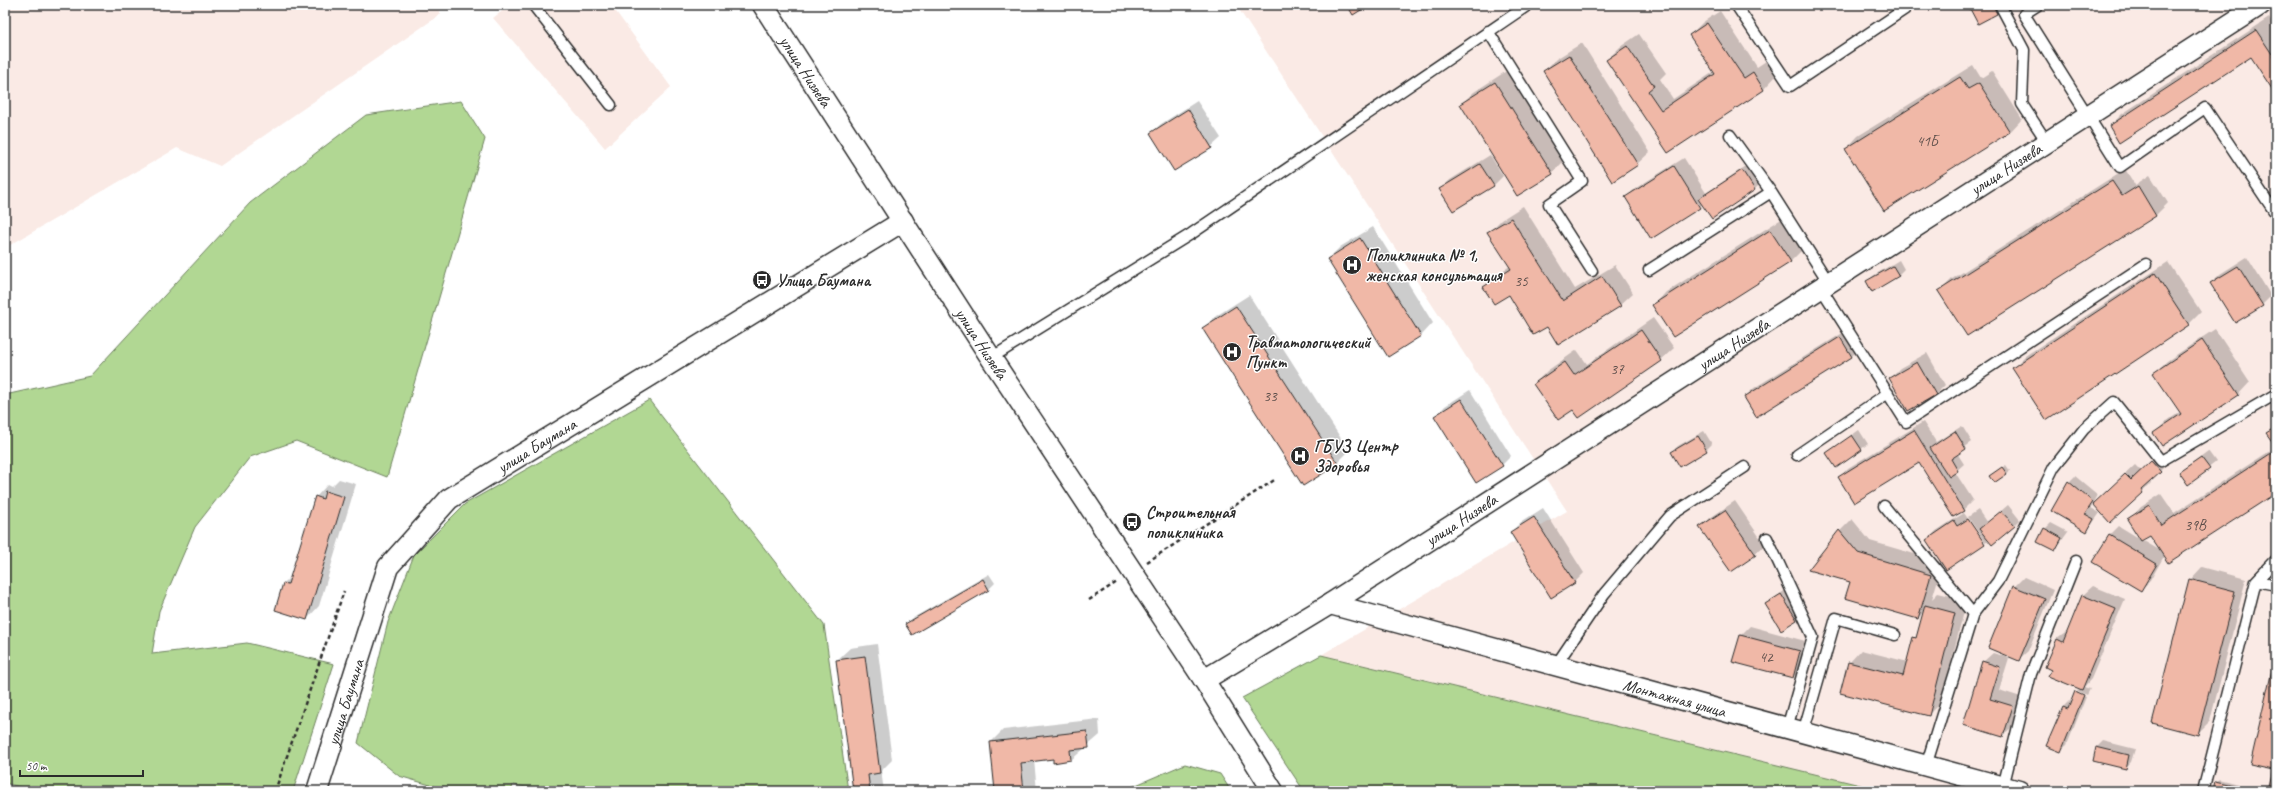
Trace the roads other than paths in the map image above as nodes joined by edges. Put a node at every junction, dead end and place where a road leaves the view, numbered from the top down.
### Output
1 (533, 5) edge
2 (763, 5) edge
3 (1528, 5) edge
4 (1736, 5) edge
5 (2000, 5) edge
6 (2038, 5) edge
7 (2260, 5) edge
8 (1905, 9) dead end
9 (1488, 31) junction
10 (611, 105) dead end
11 (2088, 116) junction
12 (1730, 135) dead end
13 (2047, 142) junction
14 (1771, 192) junction
15 (2276, 214) edge
16 (903, 221) junction
17 (2146, 264) dead end
18 (1649, 270) dead end
19 (1592, 271) dead end
20 (1825, 286) junction
21 (991, 358) junction
22 (1888, 394) junction
23 (2276, 394) edge
24 (1797, 455) dead end
25 (1745, 467) dead end
26 (1884, 506) dead end
27 (1767, 538) dead end
28 (2276, 560) edge
29 (2076, 561) dead end
30 (2256, 581) junction
31 (2276, 585) edge
32 (1330, 604) junction
33 (1973, 614) junction
34 (1895, 635) dead end
35 (1556, 665) junction
36 (1204, 680) junction
37 (1795, 730) junction
38 (1926, 766) junction
39 (2011, 789) edge
40 (317, 791) edge
41 (1273, 791) edge
42 (2204, 791) edge

1 - 10 lane
2 - 16 street, улица Низяева
3 - 9 lane
4 - 8 lane
5 - 13 lane
6 - 11 lane
7 - 11 street, улица Низяева
9 - 19 lane
9 - 21 lane
11 - 13 street, улица Низяева
11 - 15 lane
12 - 14 lane
13 - 20 street, улица Низяева
14 - 18 lane
14 - 20 lane
16 - 21 street, улица Низяева
16 - 40 street, улица Баумана
17 - 22 lane
20 - 22 lane
20 - 32 street, улица Низяева
21 - 36 street, улица Низяева
22 - 24 lane
23 - 33 lane
25 - 35 lane
26 - 33 lane
27 - 37 lane
28 - 30 lane
29 - 39 lane
30 - 31 lane
30 - 42 lane
32 - 35 street, Монтажная улица
32 - 36 street, улица Низяева
33 - 38 lane
34 - 37 lane
35 - 37 street, Монтажная улица
36 - 41 street, улица Низяева
37 - 38 street, Монтажная улица
38 - 39 street, Монтажная улица

